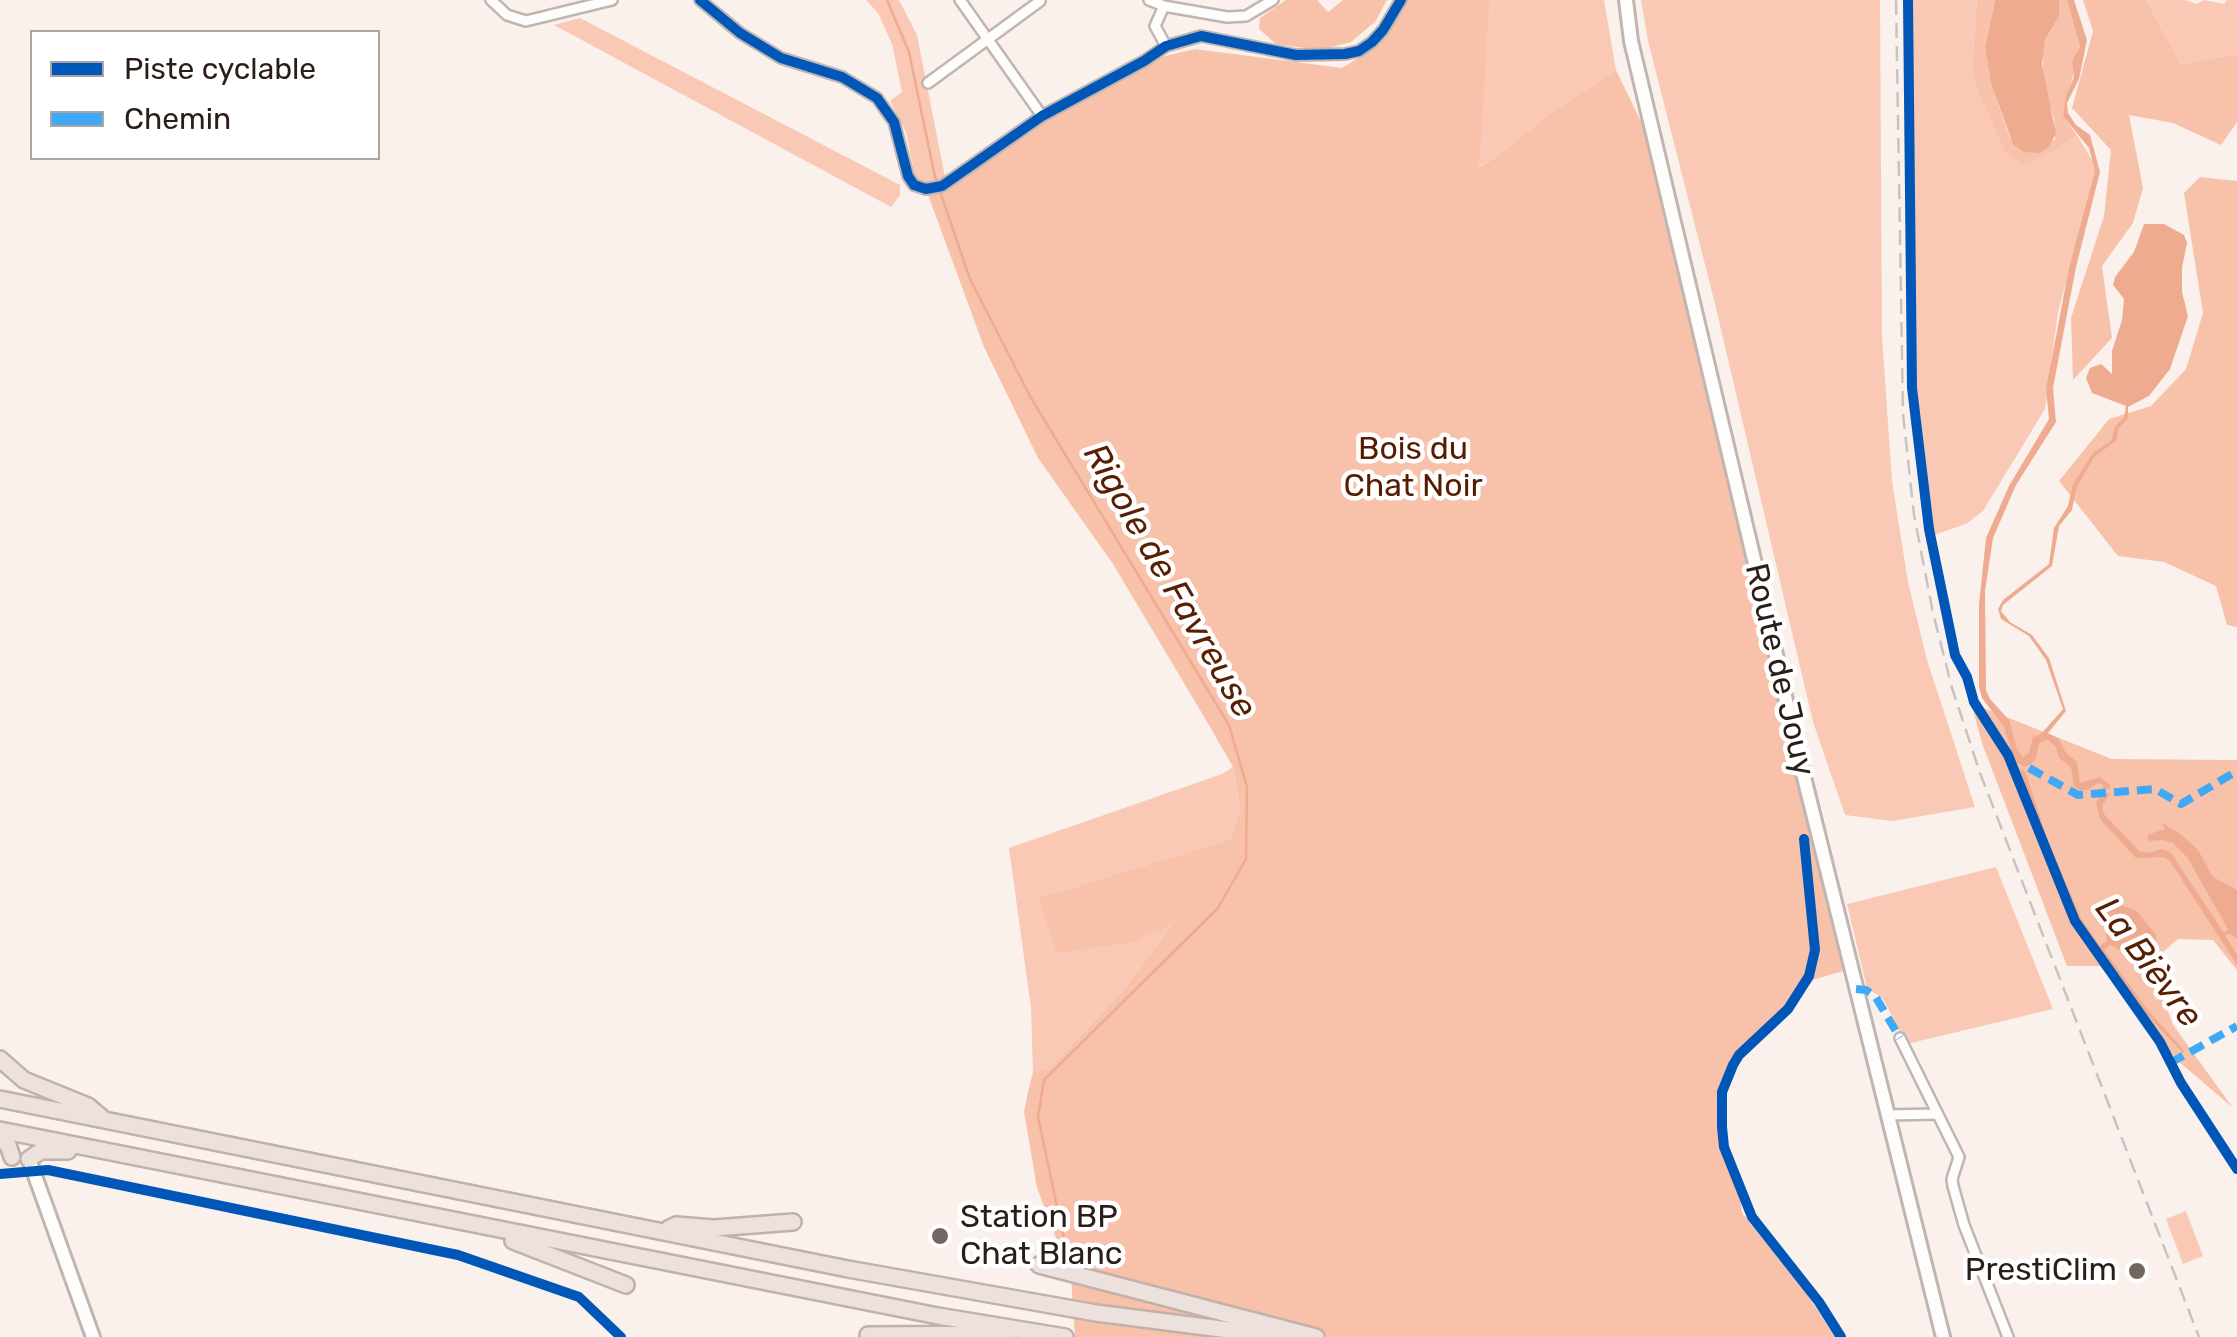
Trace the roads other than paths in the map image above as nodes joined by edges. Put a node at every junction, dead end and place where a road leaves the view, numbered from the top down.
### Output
1 (492, 0) edge
2 (612, 0) edge
3 (700, 0) edge
4 (960, 0) edge
5 (1149, 0) edge
6 (1274, 0) edge
7 (1401, 0) edge
8 (1626, 0) edge
9 (1040, 1) edge
10 (1164, 6) junction
11 (988, 40) junction
12 (1166, 46) junction
13 (928, 83) dead end
14 (1042, 116) junction
15 (1900, 1038) dead end
16 (0, 1059) edge
17 (0, 1099) edge
18 (1936, 1114) junction
19 (1886, 1115) junction
20 (104, 1120) junction
21 (0, 1130) edge
22 (0, 1138) edge
23 (86, 1147) junction
24 (14, 1157) edge
25 (794, 1222) dead end
26 (498, 1231) junction
27 (662, 1231) junction
28 (1039, 1266) dead end
29 (626, 1286) dead end
30 (1020, 1332) junction
31 (868, 1335) edge
32 (93, 1337) edge
33 (1065, 1337) edge
34 (1284, 1337) edge
35 (1316, 1337) edge
36 (1943, 1337) edge
37 (2008, 1337) edge

1 - 2 street
3 - 14 street
4 - 11 street
5 - 10 street
6 - 10 street
7 - 12 street
8 - 19 main road, Route de Jouy
9 - 11 street
10 - 12 street
11 - 13 street
11 - 14 street
12 - 14 street
15 - 18 street
16 - 20 highway
17 - 20 highway
18 - 19 street
18 - 37 street
19 - 36 main road, Route de Jouy
20 - 27 highway
21 - 23 highway
22 - 24 highway
23 - 24 highway
23 - 26 highway
24 - 32 main road
25 - 27 highway
26 - 29 highway
26 - 30 highway
27 - 34 highway
28 - 35 highway
30 - 31 highway
30 - 33 highway

